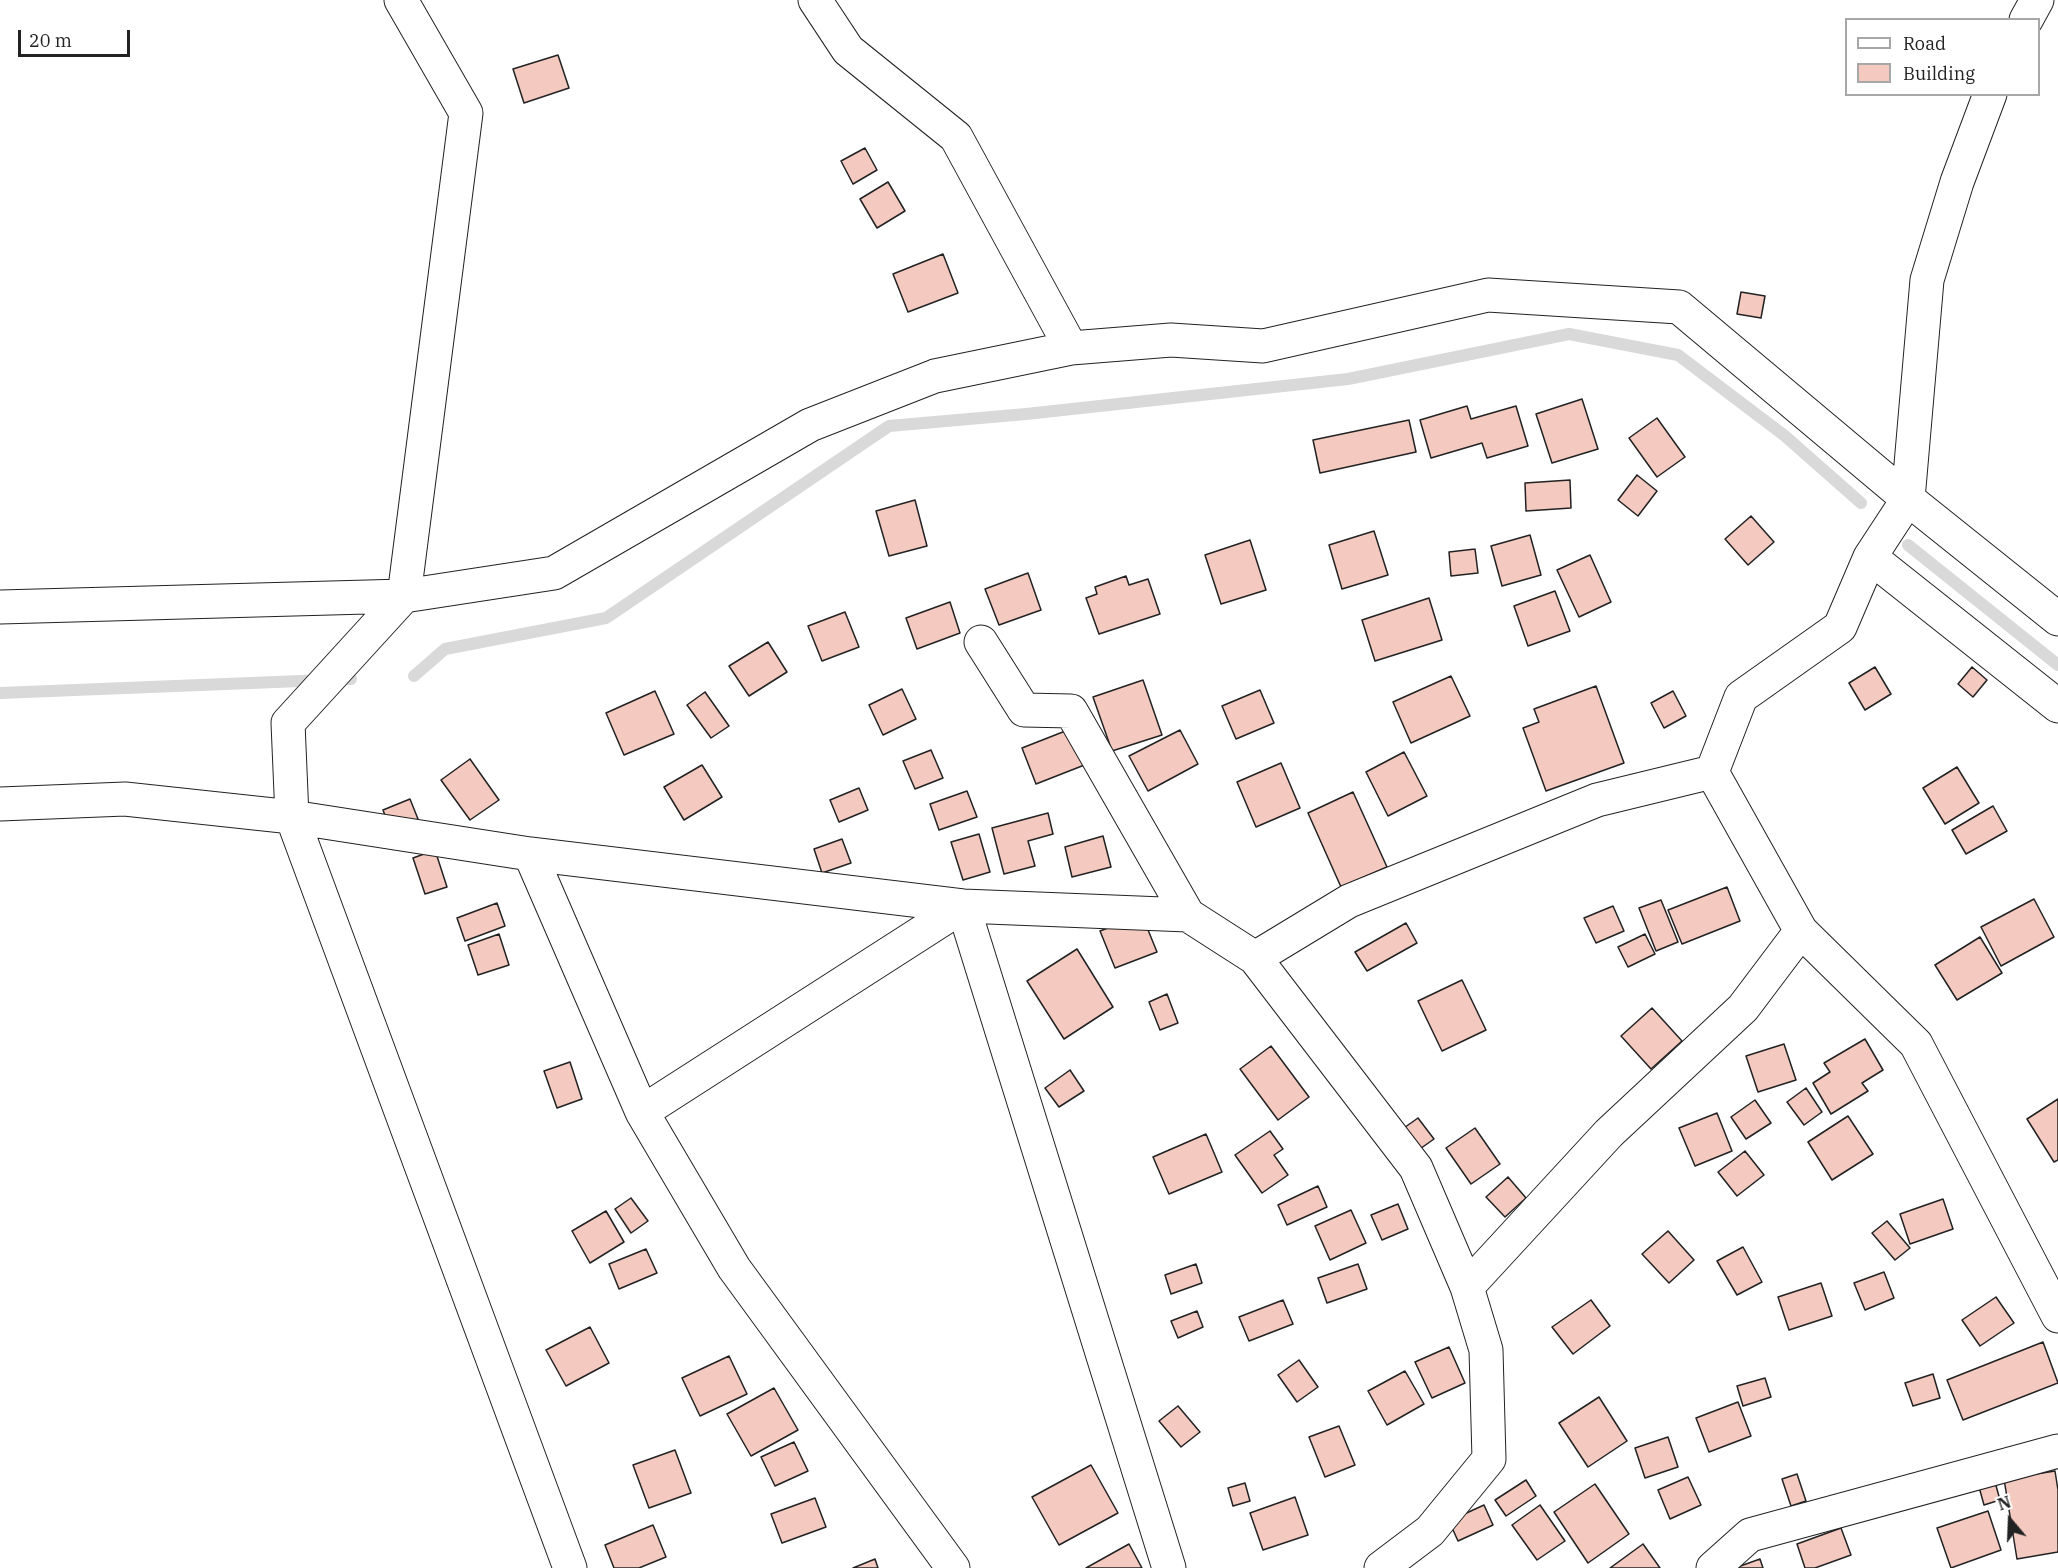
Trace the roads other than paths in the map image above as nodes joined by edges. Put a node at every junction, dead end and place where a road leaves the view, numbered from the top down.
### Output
1 (401, 0) edge
2 (815, 0) edge
3 (2037, 0) edge
4 (2027, 18) edge
5 (1989, 96) edge
6 (1071, 348) junction
7 (1908, 499) junction
8 (1870, 557) junction
9 (404, 596) junction
10 (0, 606) edge
11 (2058, 619) edge
12 (981, 642) dead end
13 (2058, 706) edge
14 (1712, 772) junction
15 (0, 804) edge
16 (292, 818) junction
17 (530, 854) junction
18 (963, 906) junction
19 (1188, 915) junction
20 (1801, 931) junction
21 (1255, 958) junction
22 (642, 1112) junction
23 (1467, 1287) junction
24 (2058, 1316) edge
25 (2058, 1450) edge
26 (570, 1568) edge
27 (953, 1568) edge
28 (1169, 1568) edge
29 (1381, 1568) edge
30 (1713, 1568) edge

1 - 9 street
2 - 6 street
3 - 4 street
5 - 7 street
6 - 7 street
6 - 9 street
7 - 8 street
7 - 11 street
8 - 13 street
8 - 14 street
9 - 10 street
9 - 16 street
12 - 19 street
14 - 20 street
14 - 21 street
15 - 16 street
16 - 17 street
16 - 26 street
17 - 18 street
17 - 22 street
18 - 19 street
18 - 22 street
18 - 28 street
19 - 21 street
20 - 23 street
20 - 24 street
21 - 23 street
22 - 27 street
23 - 29 street
25 - 30 street

